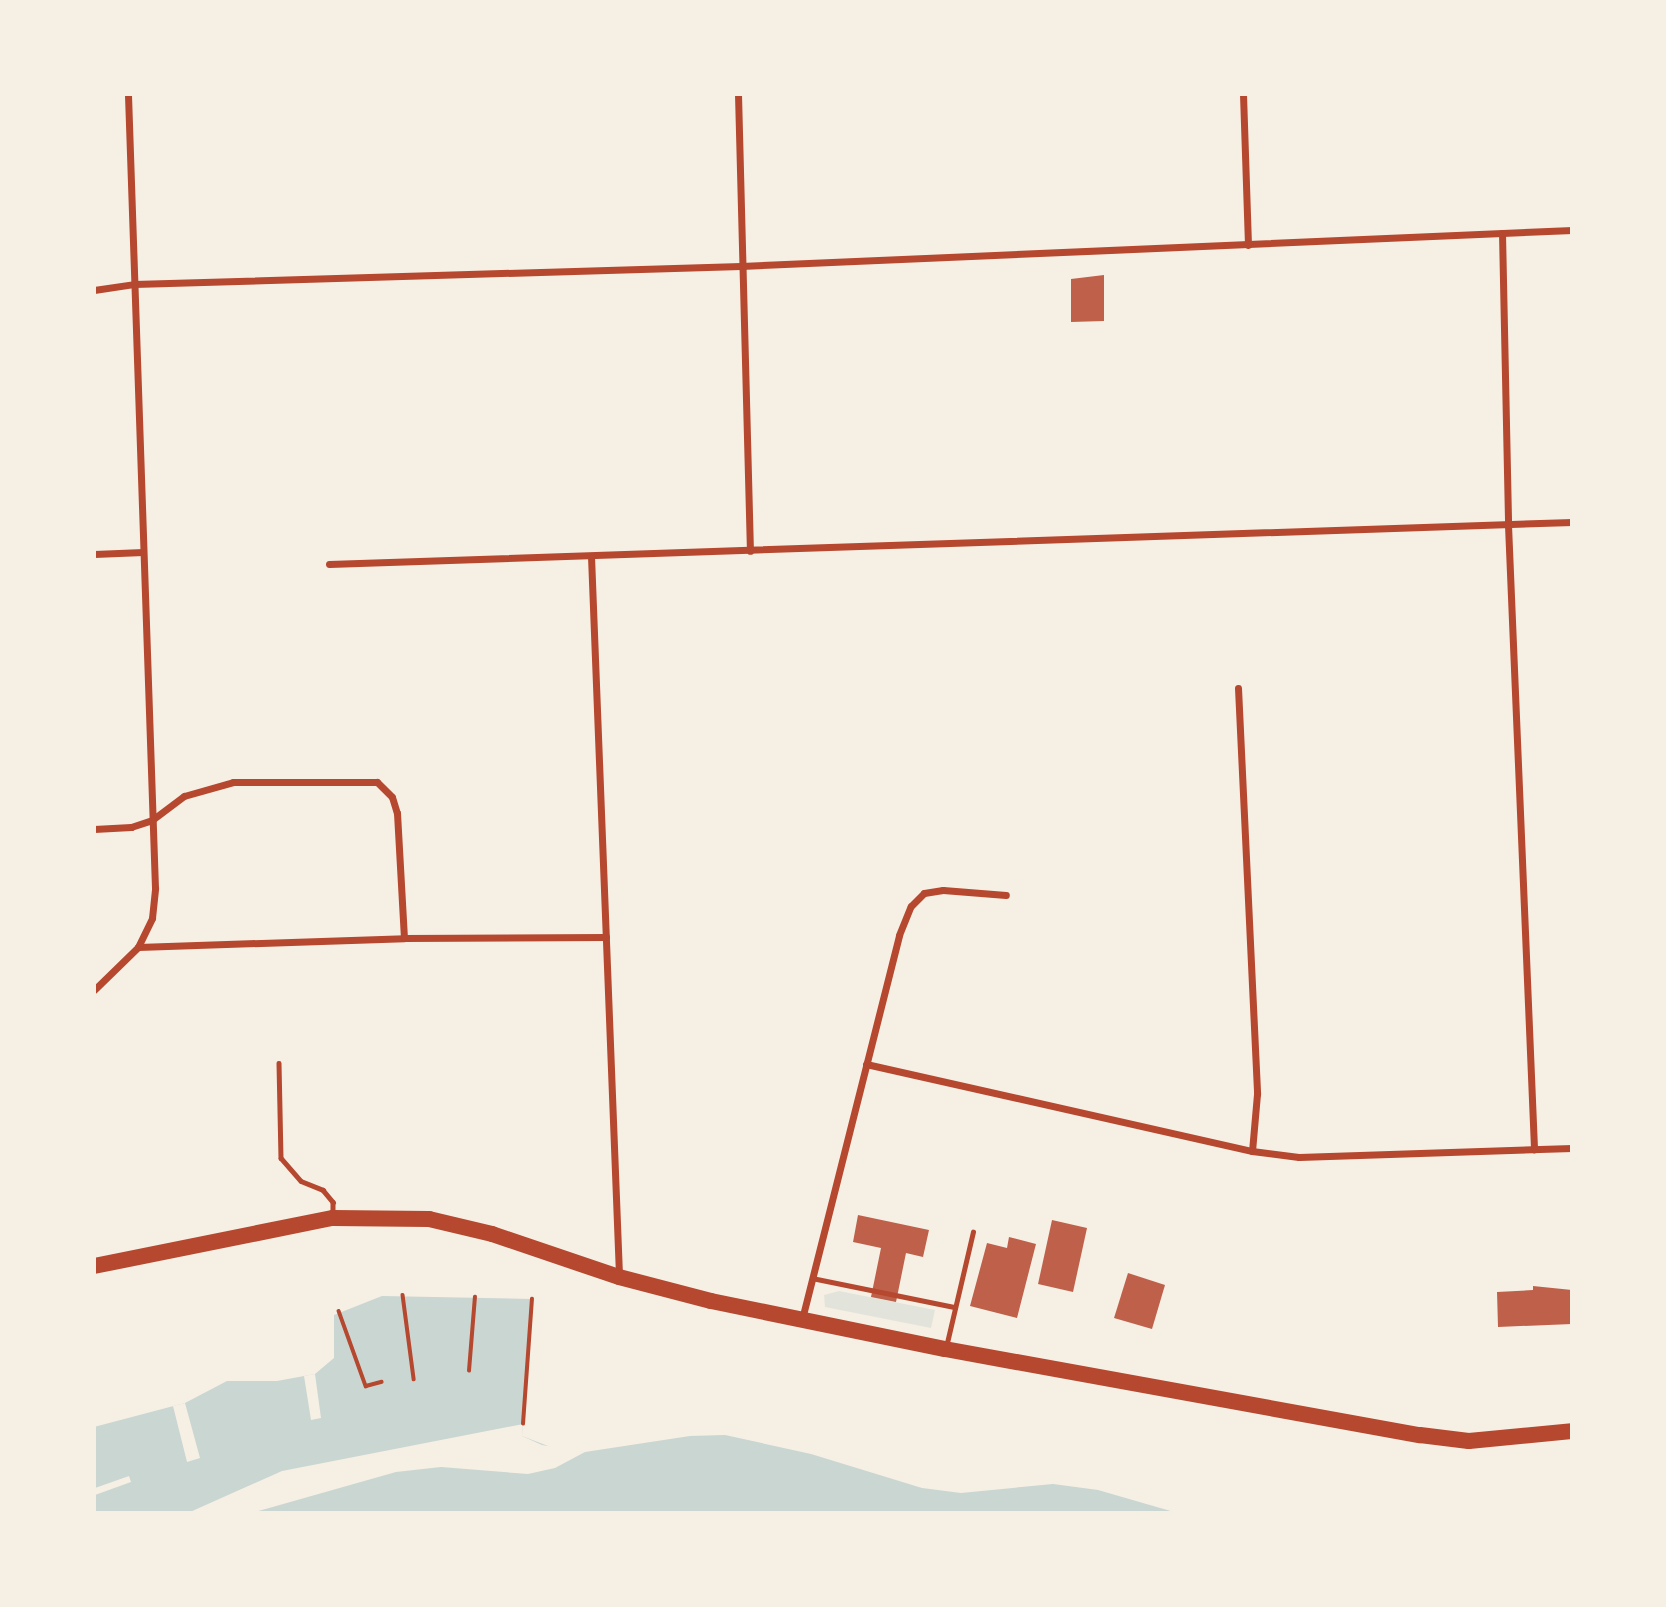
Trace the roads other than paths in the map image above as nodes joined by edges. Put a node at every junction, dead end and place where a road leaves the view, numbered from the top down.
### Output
1 (128, 94) edge
2 (738, 94) edge
3 (1243, 94) edge
4 (1572, 230) edge
5 (1502, 233) junction
6 (1248, 245) junction
7 (741, 266) junction
8 (134, 284) junction
9 (94, 290) edge
10 (1572, 522) edge
11 (1508, 525) junction
12 (750, 551) junction
13 (143, 552) junction
14 (94, 554) edge
15 (591, 556) junction
16 (329, 564) dead end
17 (1238, 688) dead end
18 (152, 820) junction
19 (94, 829) edge
20 (1006, 895) dead end
21 (606, 937) junction
22 (404, 938) junction
23 (138, 947) junction
24 (94, 990) edge
25 (279, 1063) dead end
26 (866, 1063) junction
27 (1572, 1148) edge
28 (1534, 1149) junction
29 (1252, 1151) junction
30 (333, 1218) junction
31 (973, 1232) dead end
32 (94, 1266) edge
33 (619, 1277) junction
34 (811, 1278) junction
35 (955, 1307) junction
36 (802, 1320) junction
37 (945, 1349) junction
38 (1572, 1431) edge

1 - 8 street
2 - 7 street
3 - 6 street
4 - 5 street
5 - 6 street
5 - 11 street
6 - 7 street
7 - 8 street
7 - 12 street
8 - 9 street
8 - 13 street
10 - 11 street
11 - 12 street
11 - 28 street
12 - 15 street
13 - 14 street
13 - 18 street
15 - 16 street
15 - 21 street
17 - 29 street
18 - 19 street
18 - 22 street
18 - 23 street
20 - 26 street
21 - 22 street
21 - 33 street
22 - 23 street
23 - 24 street
25 - 30 lane
26 - 29 street
26 - 34 street
27 - 28 street
28 - 29 street
30 - 32 main road
30 - 33 main road
31 - 35 lane
33 - 36 main road
34 - 35 lane
34 - 36 street
35 - 37 lane
36 - 37 main road
37 - 38 main road

